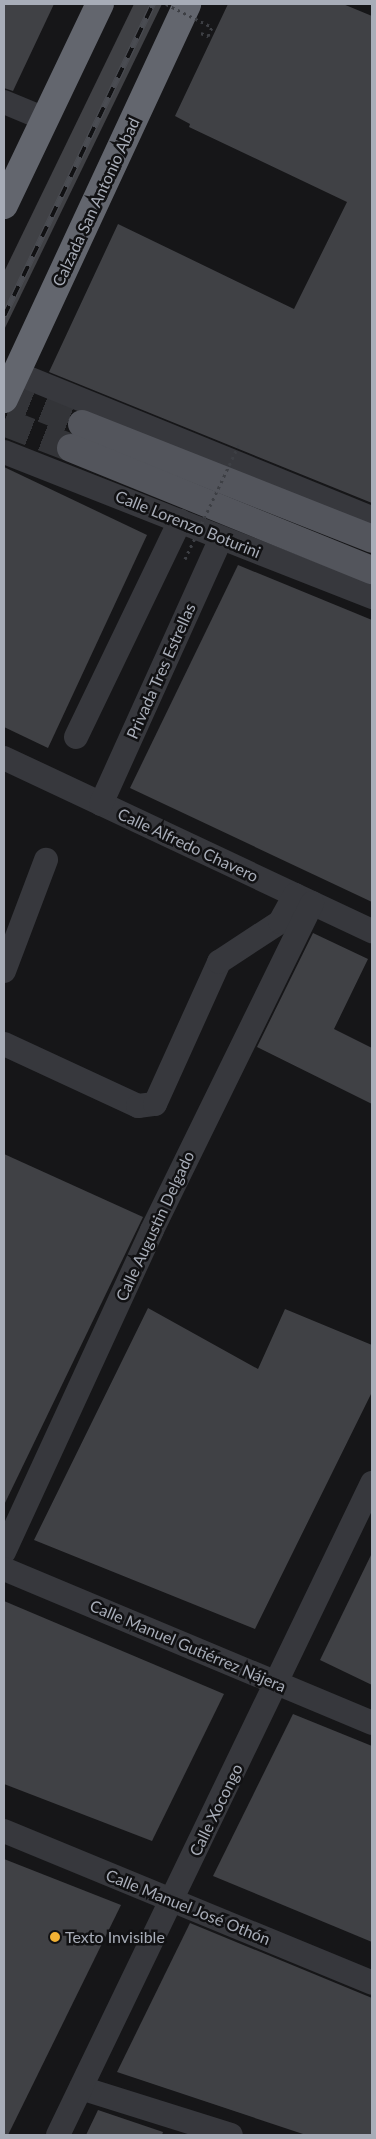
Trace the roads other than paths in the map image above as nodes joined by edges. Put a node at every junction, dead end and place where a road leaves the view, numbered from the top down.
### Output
1 (100, 4) edge
2 (187, 4) edge
3 (4, 102) edge
4 (45, 119) junction
5 (4, 205) edge
6 (16, 373) junction
7 (4, 399) edge
8 (4, 452) edge
9 (372, 518) edge
10 (180, 521) junction
11 (221, 538) junction
12 (372, 539) edge
13 (372, 570) edge
14 (372, 597) edge
15 (76, 737) dead end
16 (4, 758) edge
17 (102, 804) junction
18 (46, 860) dead end
19 (303, 899) junction
20 (372, 931) edge
21 (4, 971) edge
22 (4, 1044) edge
23 (372, 1483) edge
24 (4, 1552) edge
25 (4, 1569) edge
26 (277, 1683) junction
27 (372, 1723) edge
28 (4, 1831) edge
29 (172, 1900) junction
30 (372, 1983) edge
31 (81, 2088) junction
32 (58, 2135) edge
33 (231, 2135) edge

1 - 4 highway
2 - 6 highway, Calzada San Antonio Abad
3 - 4 street
4 - 5 highway
6 - 7 highway, Calzada San Antonio Abad
6 - 9 street
8 - 10 street, Calle Lorenzo Boturini
10 - 11 street, Calle Lorenzo Boturini
10 - 15 street
11 - 14 street, Calle Lorenzo Boturini
11 - 17 street, Privada Tres Estrellas
12 - 13 main road, Calle Lorenzo Boturini
16 - 17 street, Calle Alfredo Chavero
17 - 19 street, Calle Alfredo Chavero
18 - 21 street
19 - 20 street, Calle Alfredo Chavero
19 - 22 street
19 - 24 street, Calle Augustin Delgado
23 - 26 street, Calle Xocongo
25 - 26 street, Calle Manuel Gutiérrez Nájera
26 - 27 street, Calle Manuel Gutiérrez Nájera
26 - 29 street, Calle Xocongo
28 - 29 street, Calle Manuel José Othón
29 - 30 street, Calle Manuel José Othón
29 - 31 street, Calle Xocongo
31 - 32 street, Calle Xocongo
31 - 33 street

